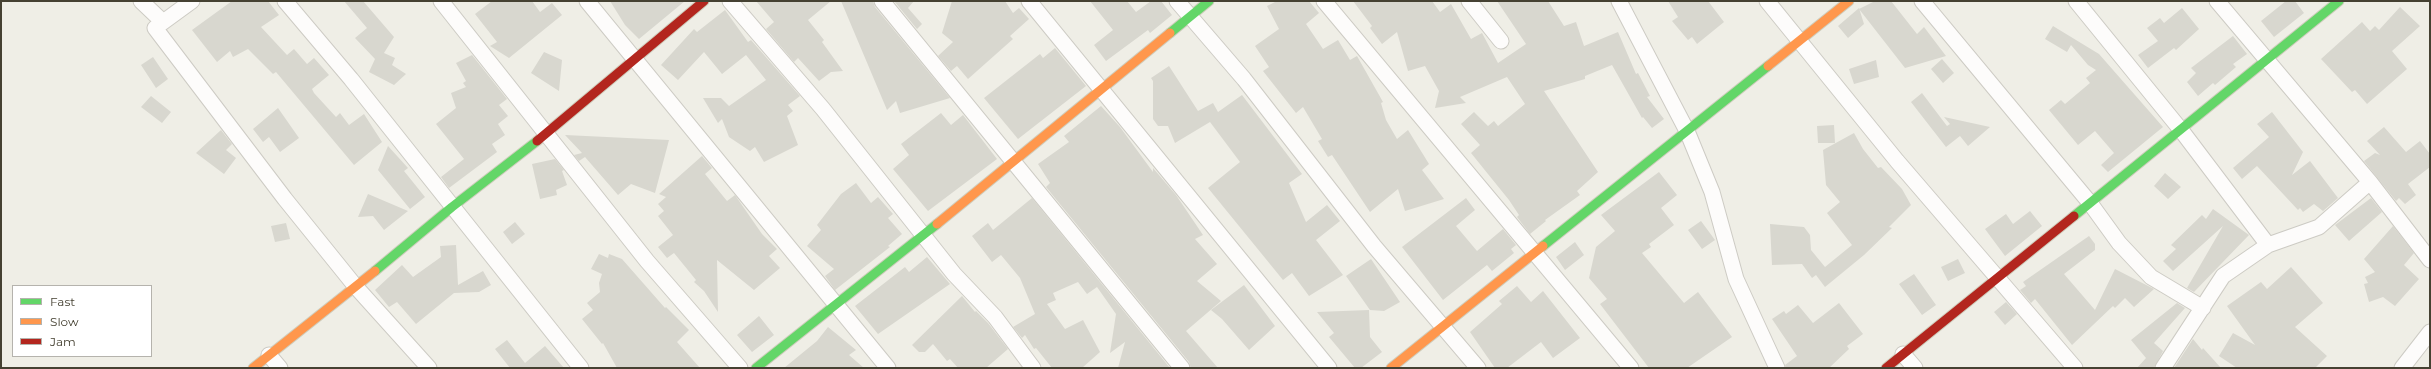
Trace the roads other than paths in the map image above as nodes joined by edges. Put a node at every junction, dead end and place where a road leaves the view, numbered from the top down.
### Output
1 (141, 1) edge
2 (192, 1) edge
3 (285, 1) edge
4 (441, 1) edge
5 (587, 1) edge
6 (704, 1) edge
7 (730, 1) edge
8 (882, 1) edge
9 (1029, 1) edge
10 (1177, 1) edge
11 (1209, 1) edge
12 (1324, 1) edge
13 (1469, 1) edge
14 (1619, 1) edge
15 (1767, 1) edge
16 (1849, 1) edge
17 (1922, 1) edge
18 (2076, 1) edge
19 (2217, 1) edge
20 (2340, 1) edge
21 (1190, 17) junction
22 (163, 22) junction
23 (1501, 41) dead end
24 (1800, 41) junction
25 (634, 58) junction
26 (2268, 60) junction
27 (1101, 89) junction
28 (2181, 130) junction
29 (1687, 131) junction
30 (548, 133) junction
31 (1013, 162) junction
32 (2370, 182) junction
33 (2090, 203) junction
34 (452, 207) junction
35 (923, 234) junction
36 (2268, 245) junction
37 (1535, 253) junction
38 (2430, 260) edge
39 (1998, 277) junction
40 (356, 286) junction
41 (835, 305) junction
42 (2203, 308) junction
43 (1443, 326) junction
44 (2430, 332) edge
45 (1903, 354) junction
46 (269, 355) junction
47 (253, 368) edge
48 (280, 368) edge
49 (429, 368) edge
50 (581, 368) edge
51 (740, 368) edge
52 (756, 368) edge
53 (888, 368) edge
54 (1033, 368) edge
55 (1182, 368) edge
56 (1330, 368) edge
57 (1392, 368) edge
58 (1478, 368) edge
59 (1631, 368) edge
60 (1776, 368) edge
61 (1886, 368) edge
62 (1915, 368) edge
63 (2075, 368) edge
64 (2163, 368) edge
65 (2402, 368) edge

1 - 22 street
2 - 22 street
3 - 34 street
4 - 30 street
5 - 25 street
6 - 25 street
7 - 35 street
8 - 31 street
9 - 27 street
10 - 21 street
11 - 21 street
12 - 37 street
13 - 23 street
14 - 29 street
15 - 24 street
16 - 24 street
17 - 33 street
18 - 28 street
19 - 26 street
20 - 26 street
21 - 27 street
21 - 43 street
22 - 40 street
24 - 29 street
24 - 39 street
25 - 30 street
25 - 41 street
26 - 28 street
26 - 32 street
27 - 31 street
27 - 56 street
28 - 33 street
28 - 36 street
29 - 37 street
29 - 60 street
30 - 34 street
30 - 51 street
31 - 35 street
31 - 55 street
32 - 36 street
32 - 38 street
33 - 39 street
33 - 42 street
34 - 40 street
34 - 50 street
35 - 41 street
35 - 54 street
36 - 42 street
37 - 43 street
37 - 59 street
39 - 45 street
39 - 63 street
40 - 46 street
40 - 49 street
41 - 52 street
41 - 53 street
42 - 64 street
43 - 57 street
43 - 58 street
44 - 65 street
45 - 61 street
45 - 62 street
46 - 47 street
46 - 48 street

